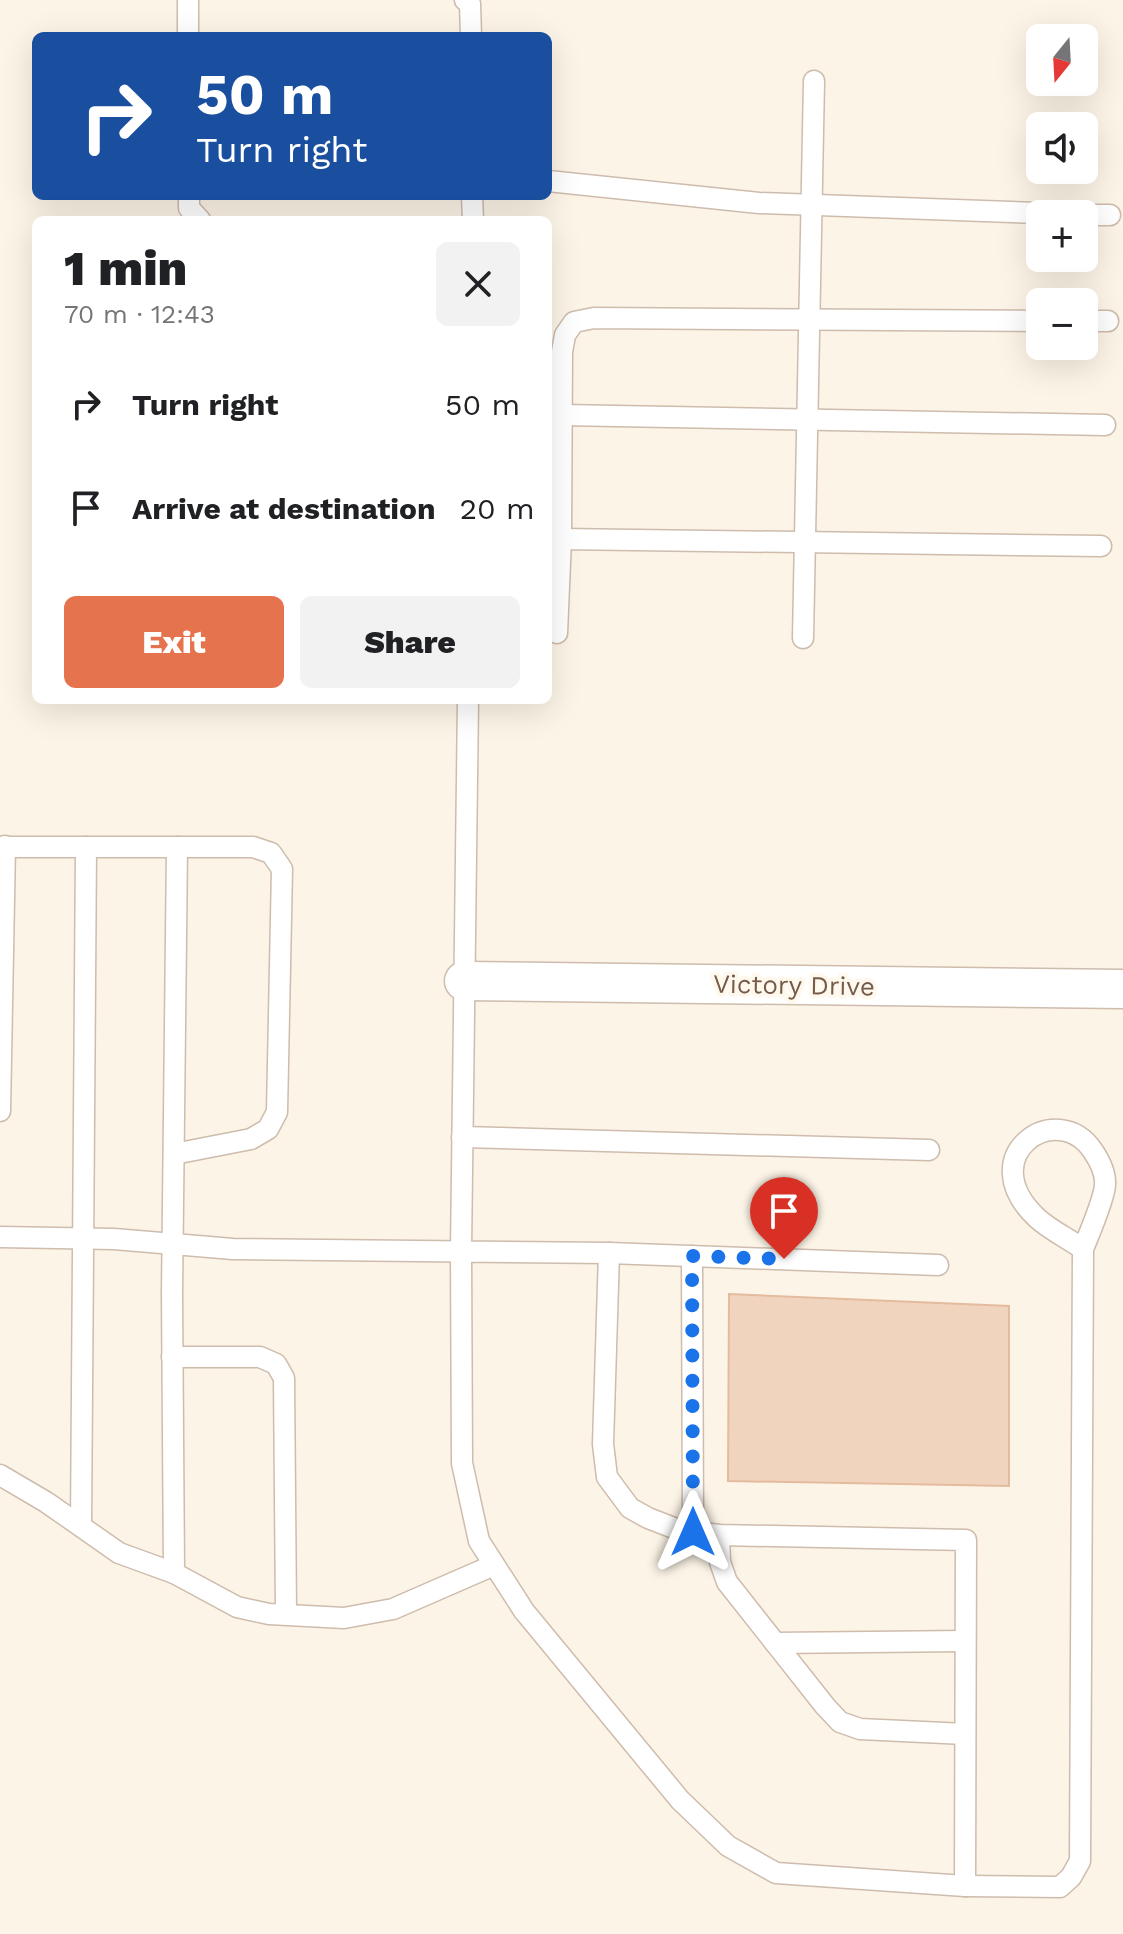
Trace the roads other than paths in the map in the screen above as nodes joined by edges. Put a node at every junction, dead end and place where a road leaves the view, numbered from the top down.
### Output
1 (188, 0) edge
2 (465, 0) edge
3 (188, 32) edge
4 (471, 32) edge
5 (814, 81) dead end
6 (552, 181) edge
7 (810, 206) junction
8 (1026, 213) edge
9 (1098, 215) edge
10 (1110, 215) dead end
11 (808, 319) junction
12 (1026, 321) edge
13 (1098, 321) edge
14 (1108, 321) dead end
15 (562, 415) junction
16 (807, 419) junction
17 (1105, 425) dead end
18 (561, 539) junction
19 (803, 543) junction
20 (1101, 546) dead end
21 (557, 633) dead end
22 (803, 638) dead end
23 (468, 704) edge
24 (2, 847) edge
25 (86, 847) junction
26 (177, 847) junction
27 (464, 981) junction
28 (1123, 989) edge
29 (0, 1111) edge
30 (462, 1137) junction
31 (929, 1150) dead end
32 (174, 1154) junction
33 (0, 1237) edge
34 (84, 1239) junction
35 (174, 1245) junction
36 (1083, 1249) junction
37 (461, 1251) junction
38 (609, 1253) junction
39 (692, 1256) junction
40 (938, 1265) dead end
41 (172, 1357) junction
42 (0, 1475) edge
43 (81, 1526) junction
44 (693, 1532) junction
45 (719, 1535) junction
46 (494, 1565) junction
47 (174, 1573) junction
48 (286, 1614) junction
49 (965, 1641) junction
50 (775, 1643) junction
51 (965, 1734) junction
52 (965, 1886) junction

1 - 3 lane
2 - 4 lane
5 - 7 lane
6 - 7 lane
7 - 8 lane
7 - 11 lane
9 - 10 lane
11 - 12 lane
11 - 15 lane
11 - 16 lane
13 - 14 lane
15 - 16 lane
15 - 18 lane
16 - 17 lane
16 - 19 lane
18 - 19 lane
18 - 21 lane
19 - 20 lane
19 - 22 lane
23 - 27 lane
24 - 25 lane
24 - 29 lane
25 - 26 lane
25 - 34 lane
26 - 32 lane
26 - 32 lane
27 - 28 street, Victory Drive
27 - 30 lane
30 - 31 lane
30 - 37 lane
32 - 35 lane
33 - 34 lane
34 - 35 lane
34 - 43 lane
35 - 37 lane
35 - 41 lane
36 - 36 lane
36 - 52 lane
37 - 38 lane
37 - 46 lane
38 - 39 lane
38 - 44 lane
39 - 40 lane
39 - 44 lane
41 - 47 lane
41 - 48 lane
42 - 43 lane
43 - 47 lane
44 - 45 lane
45 - 49 lane
45 - 50 lane
46 - 48 lane
46 - 52 lane
47 - 48 lane
49 - 50 lane
49 - 51 lane
50 - 51 lane
51 - 52 lane

